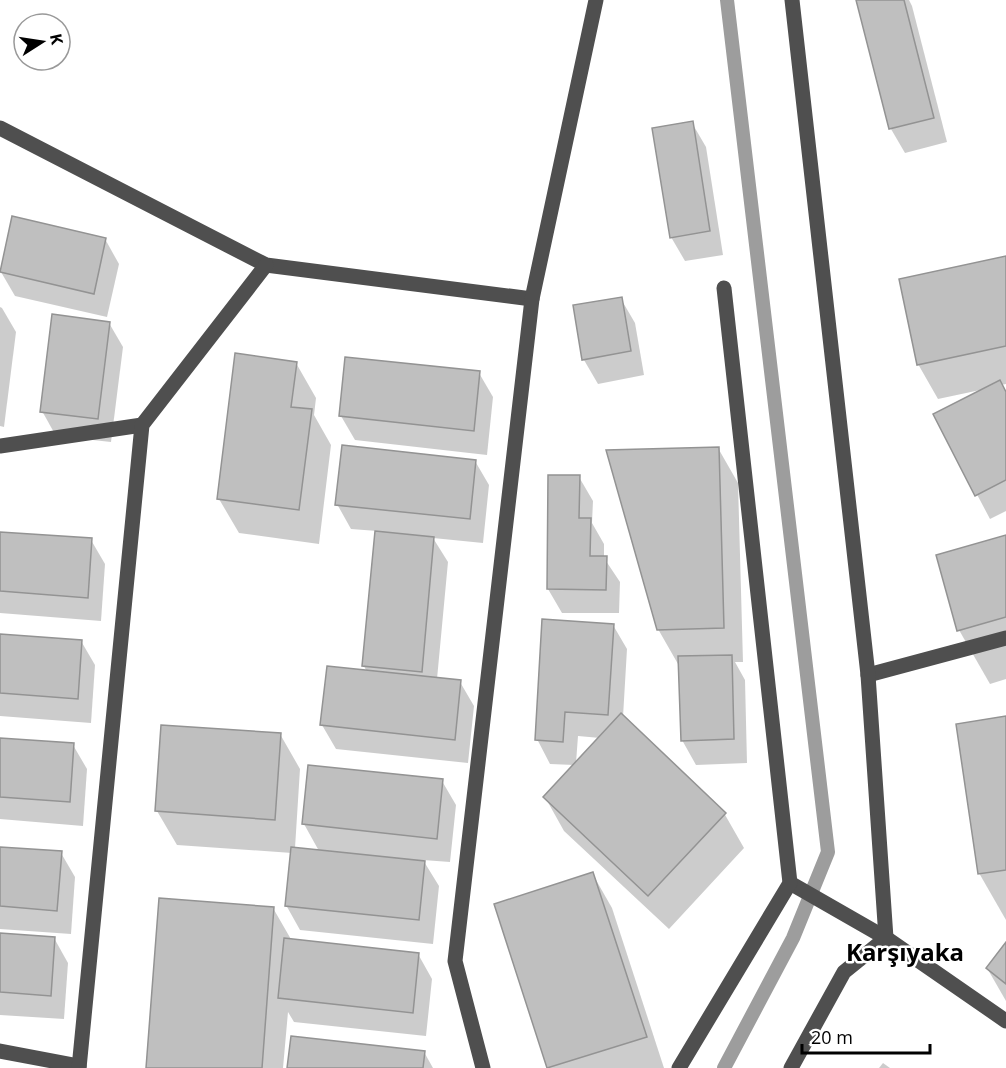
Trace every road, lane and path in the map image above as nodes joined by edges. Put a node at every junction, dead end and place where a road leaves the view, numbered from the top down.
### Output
1 (596, 0) edge
2 (792, 0) edge
3 (0, 128) edge
4 (266, 265) junction
5 (724, 288) dead end
6 (532, 299) junction
7 (142, 425) junction
8 (0, 446) edge
9 (1006, 638) edge
10 (868, 675) junction
11 (790, 883) junction
12 (886, 938) junction
13 (1006, 1022) edge
14 (0, 1051) edge
15 (79, 1067) edge
16 (483, 1068) edge
17 (679, 1068) edge
18 (791, 1068) edge

1 - 6 street
2 - 10 street
3 - 4 street
4 - 6 street
4 - 7 street
5 - 11 street
6 - 16 street
7 - 8 street
7 - 15 street
9 - 10 street
10 - 12 street
11 - 12 street
11 - 17 street
12 - 13 street
12 - 18 street
14 - 15 street

